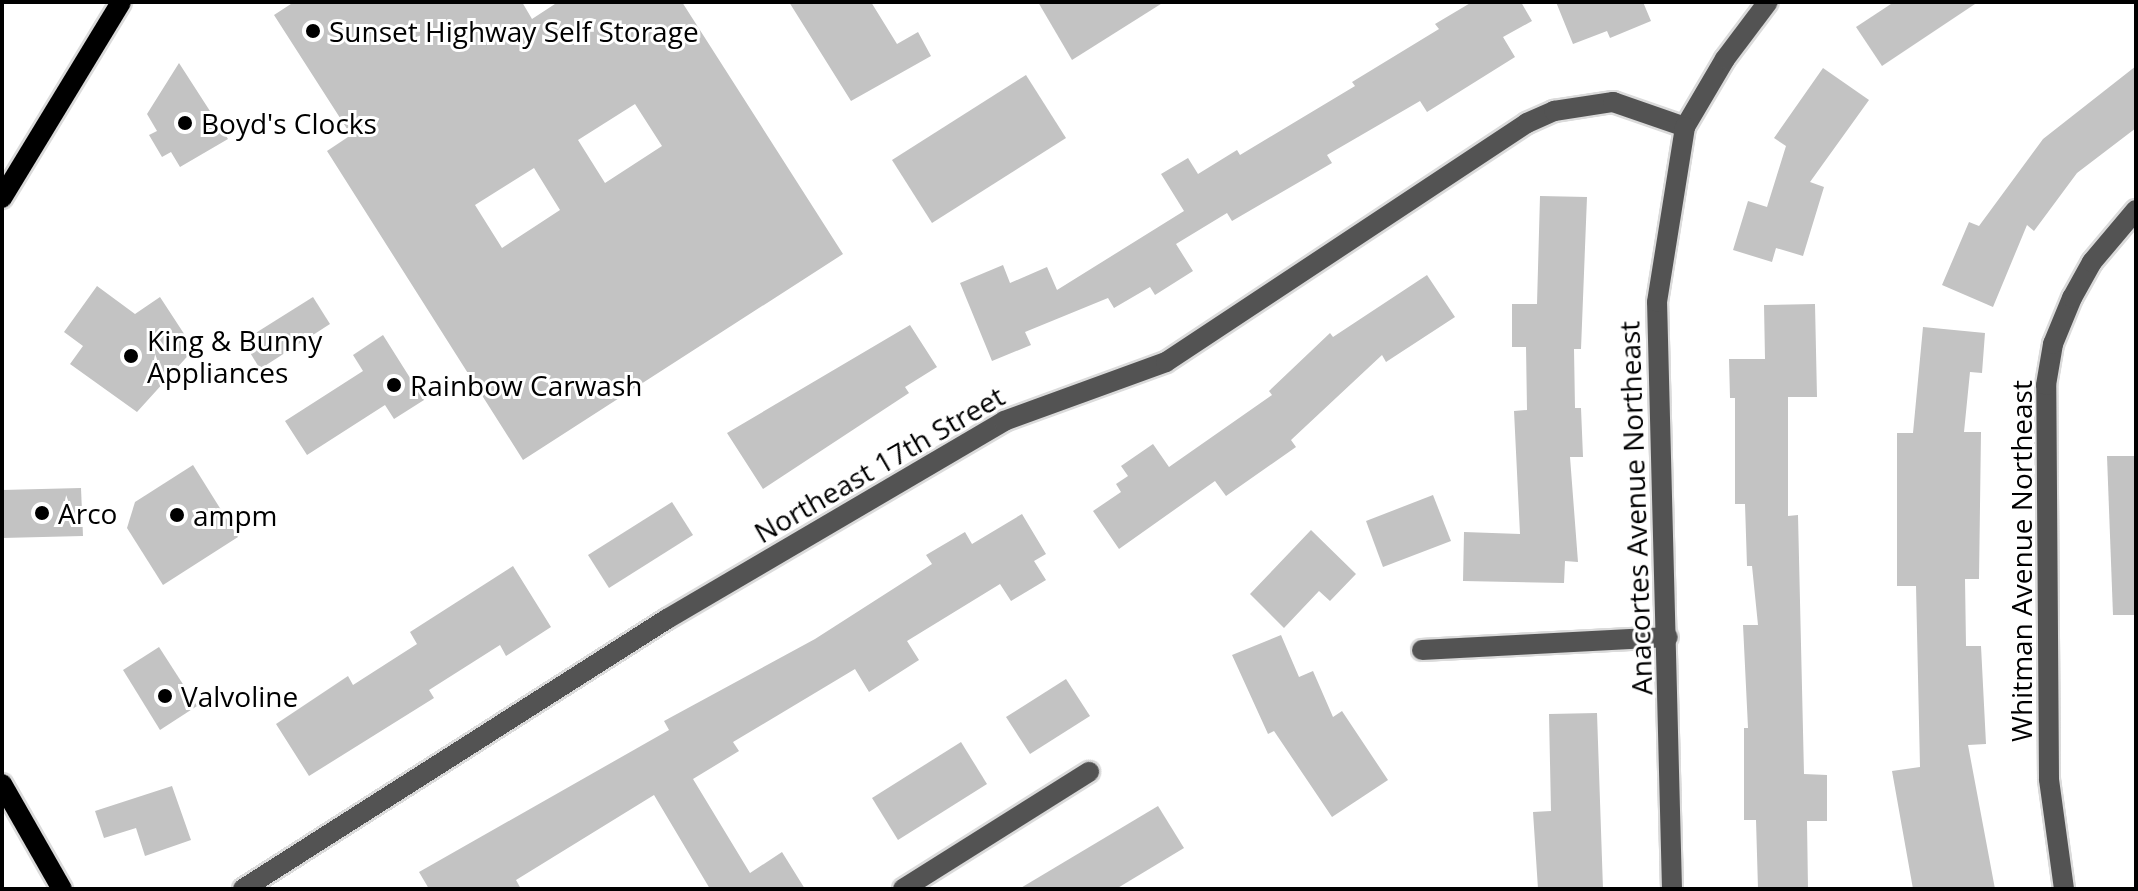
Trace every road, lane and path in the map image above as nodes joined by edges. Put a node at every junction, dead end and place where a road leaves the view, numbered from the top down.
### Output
1 (121, 2) edge
2 (1768, 2) edge
3 (1685, 127) junction
4 (2, 198) edge
5 (2136, 210) edge
6 (1668, 637) junction
7 (1422, 650) dead end
8 (1089, 772) dead end
9 (2, 784) edge
10 (62, 889) edge
11 (243, 889) edge
12 (903, 889) edge
13 (1672, 889) edge
14 (2064, 889) edge

1 - 4 main road
2 - 3 street
3 - 6 street, Anacortes Avenue Northeast
3 - 11 street, Northeast 17th Street
5 - 14 street, Whitman Avenue Northeast
6 - 7 street
6 - 13 street, Anacortes Avenue Northeast
8 - 12 street
9 - 10 main road

